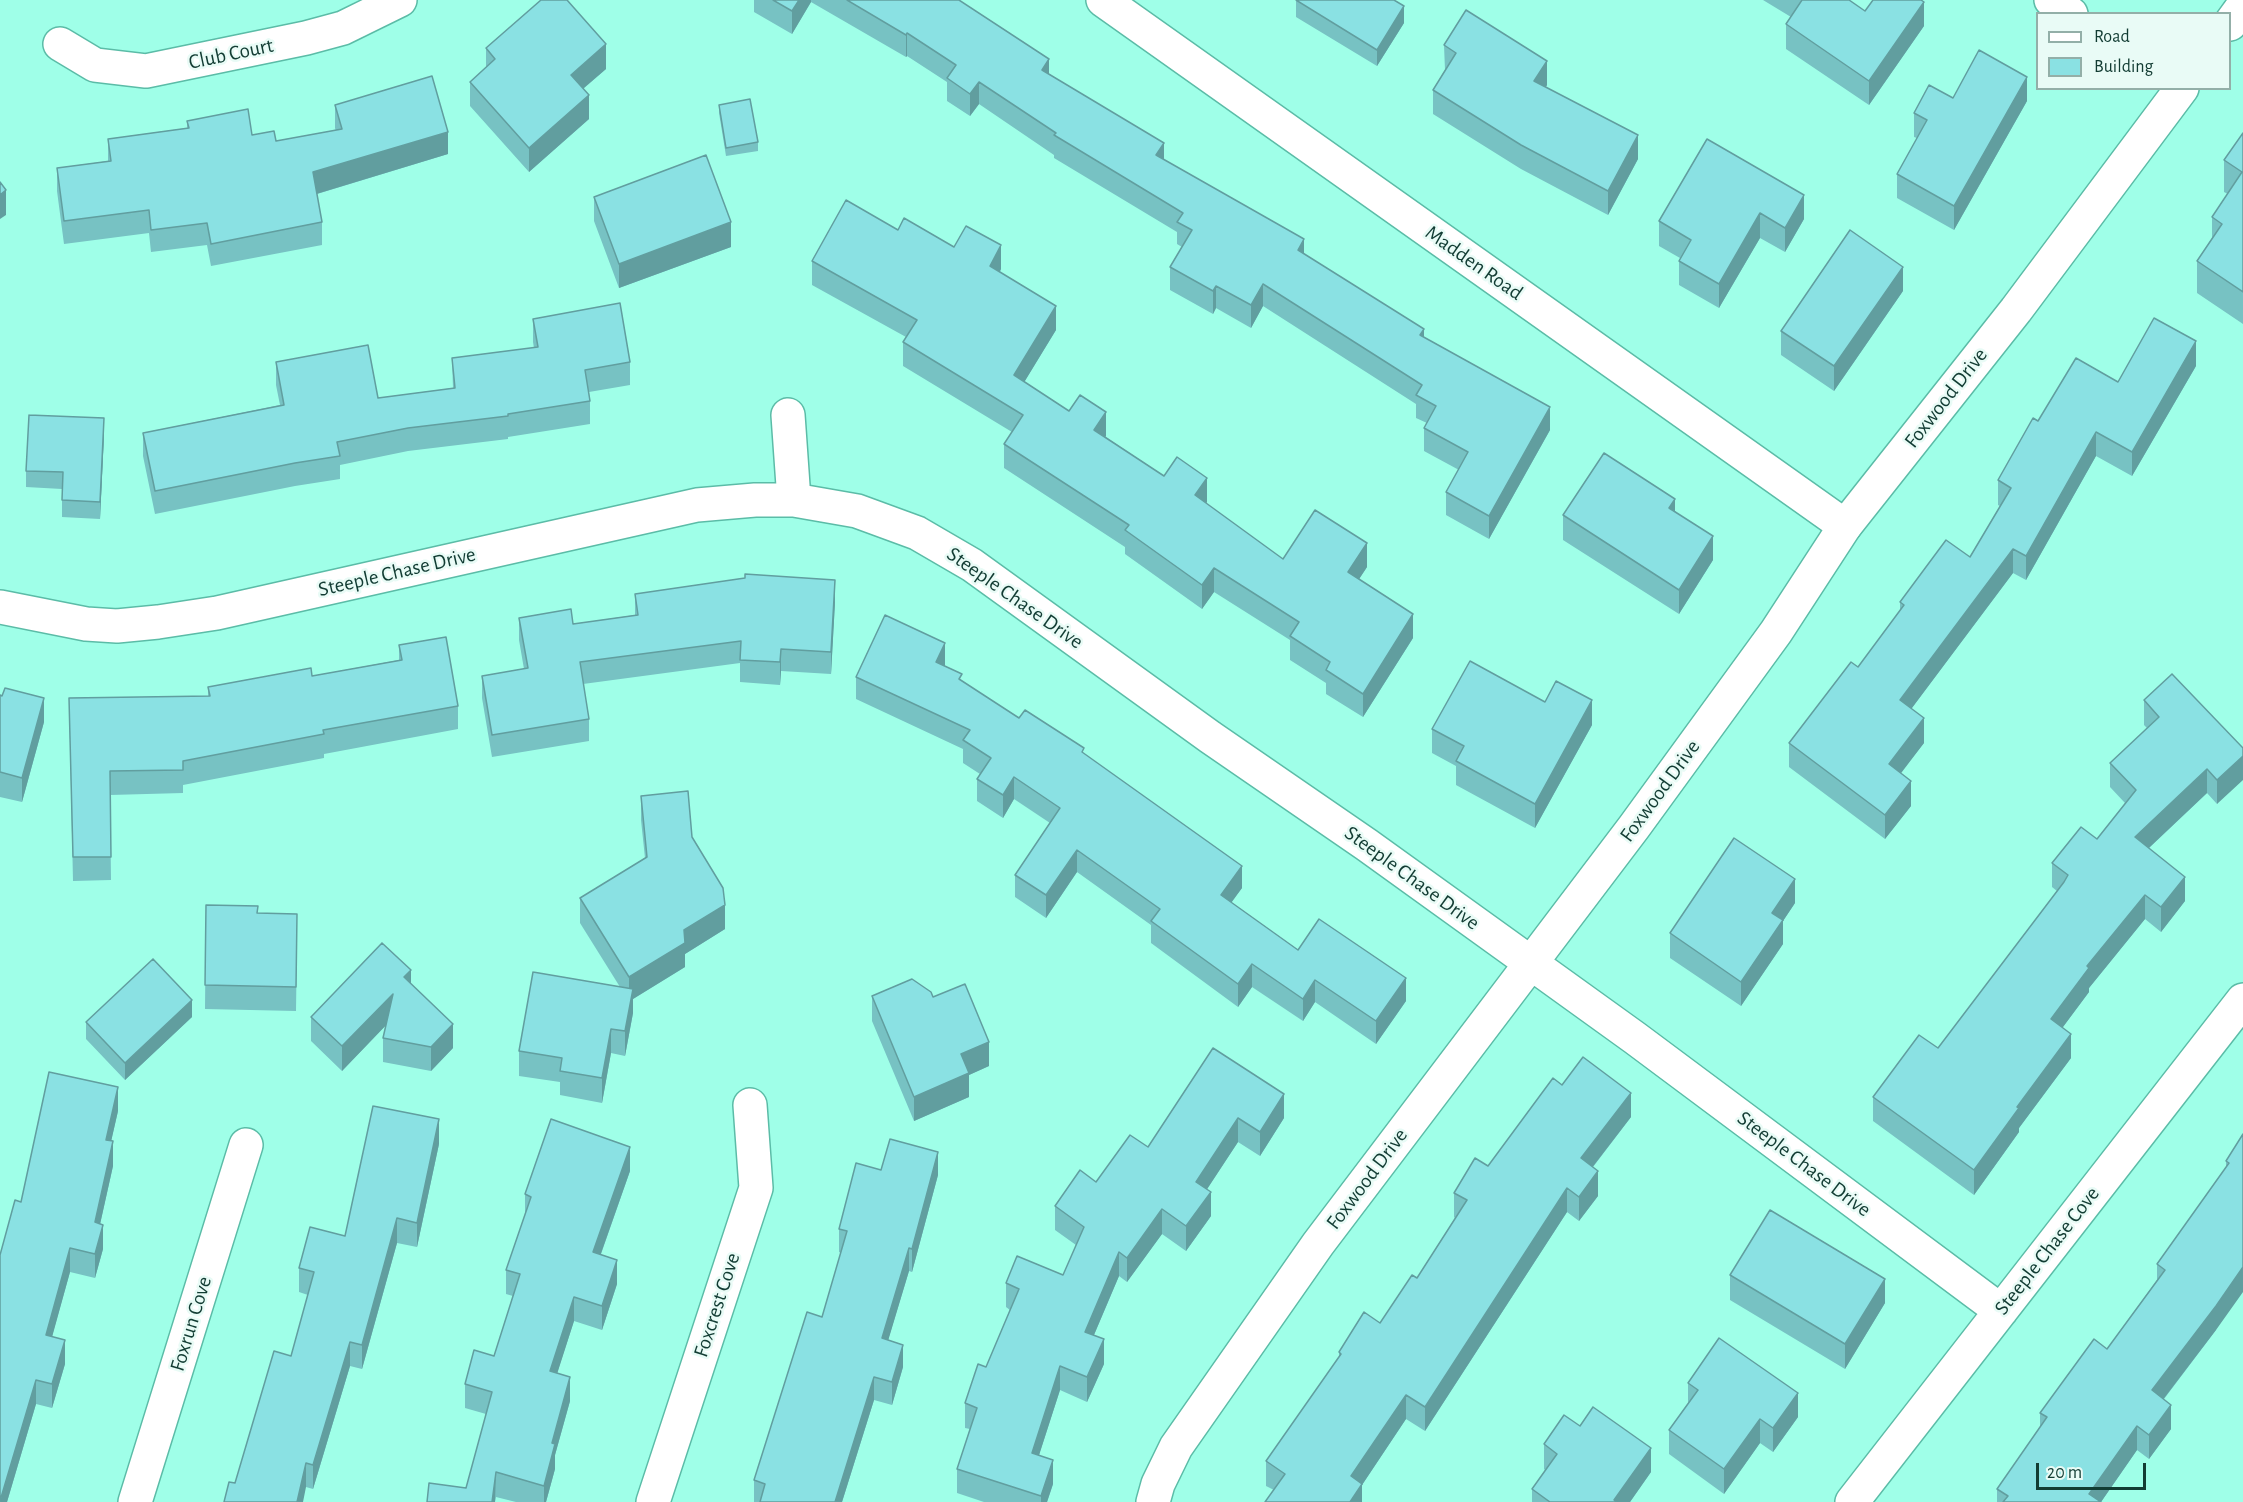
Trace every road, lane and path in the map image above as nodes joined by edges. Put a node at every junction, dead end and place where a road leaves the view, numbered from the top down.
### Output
1 (400, 0) edge
2 (1103, 0) edge
3 (2051, 0) edge
4 (2243, 6) edge
5 (2068, 12) edge
6 (2231, 21) edge
7 (60, 44) dead end
8 (2179, 90) edge
9 (788, 415) dead end
10 (794, 501) junction
11 (1845, 526) junction
12 (0, 607) edge
13 (1530, 964) junction
14 (2243, 1000) edge
15 (750, 1105) dead end
16 (246, 1145) dead end
17 (2001, 1311) junction
18 (135, 1502) edge
19 (652, 1502) edge
20 (1153, 1502) edge
21 (1852, 1502) edge

1 - 7 street, Club Court
2 - 11 street, Madden Road
3 - 5 street
4 - 6 street
8 - 11 street, Foxwood Drive
9 - 10 street
10 - 12 street, Steeple Chase Drive
10 - 13 street, Steeple Chase Drive
11 - 13 street, Foxwood Drive
13 - 17 street, Steeple Chase Drive
13 - 20 street, Foxwood Drive
14 - 17 street, Steeple Chase Cove
15 - 19 street, Foxcrest Cove
16 - 18 street, Foxrun Cove
17 - 21 street, Steeple Chase Cove

